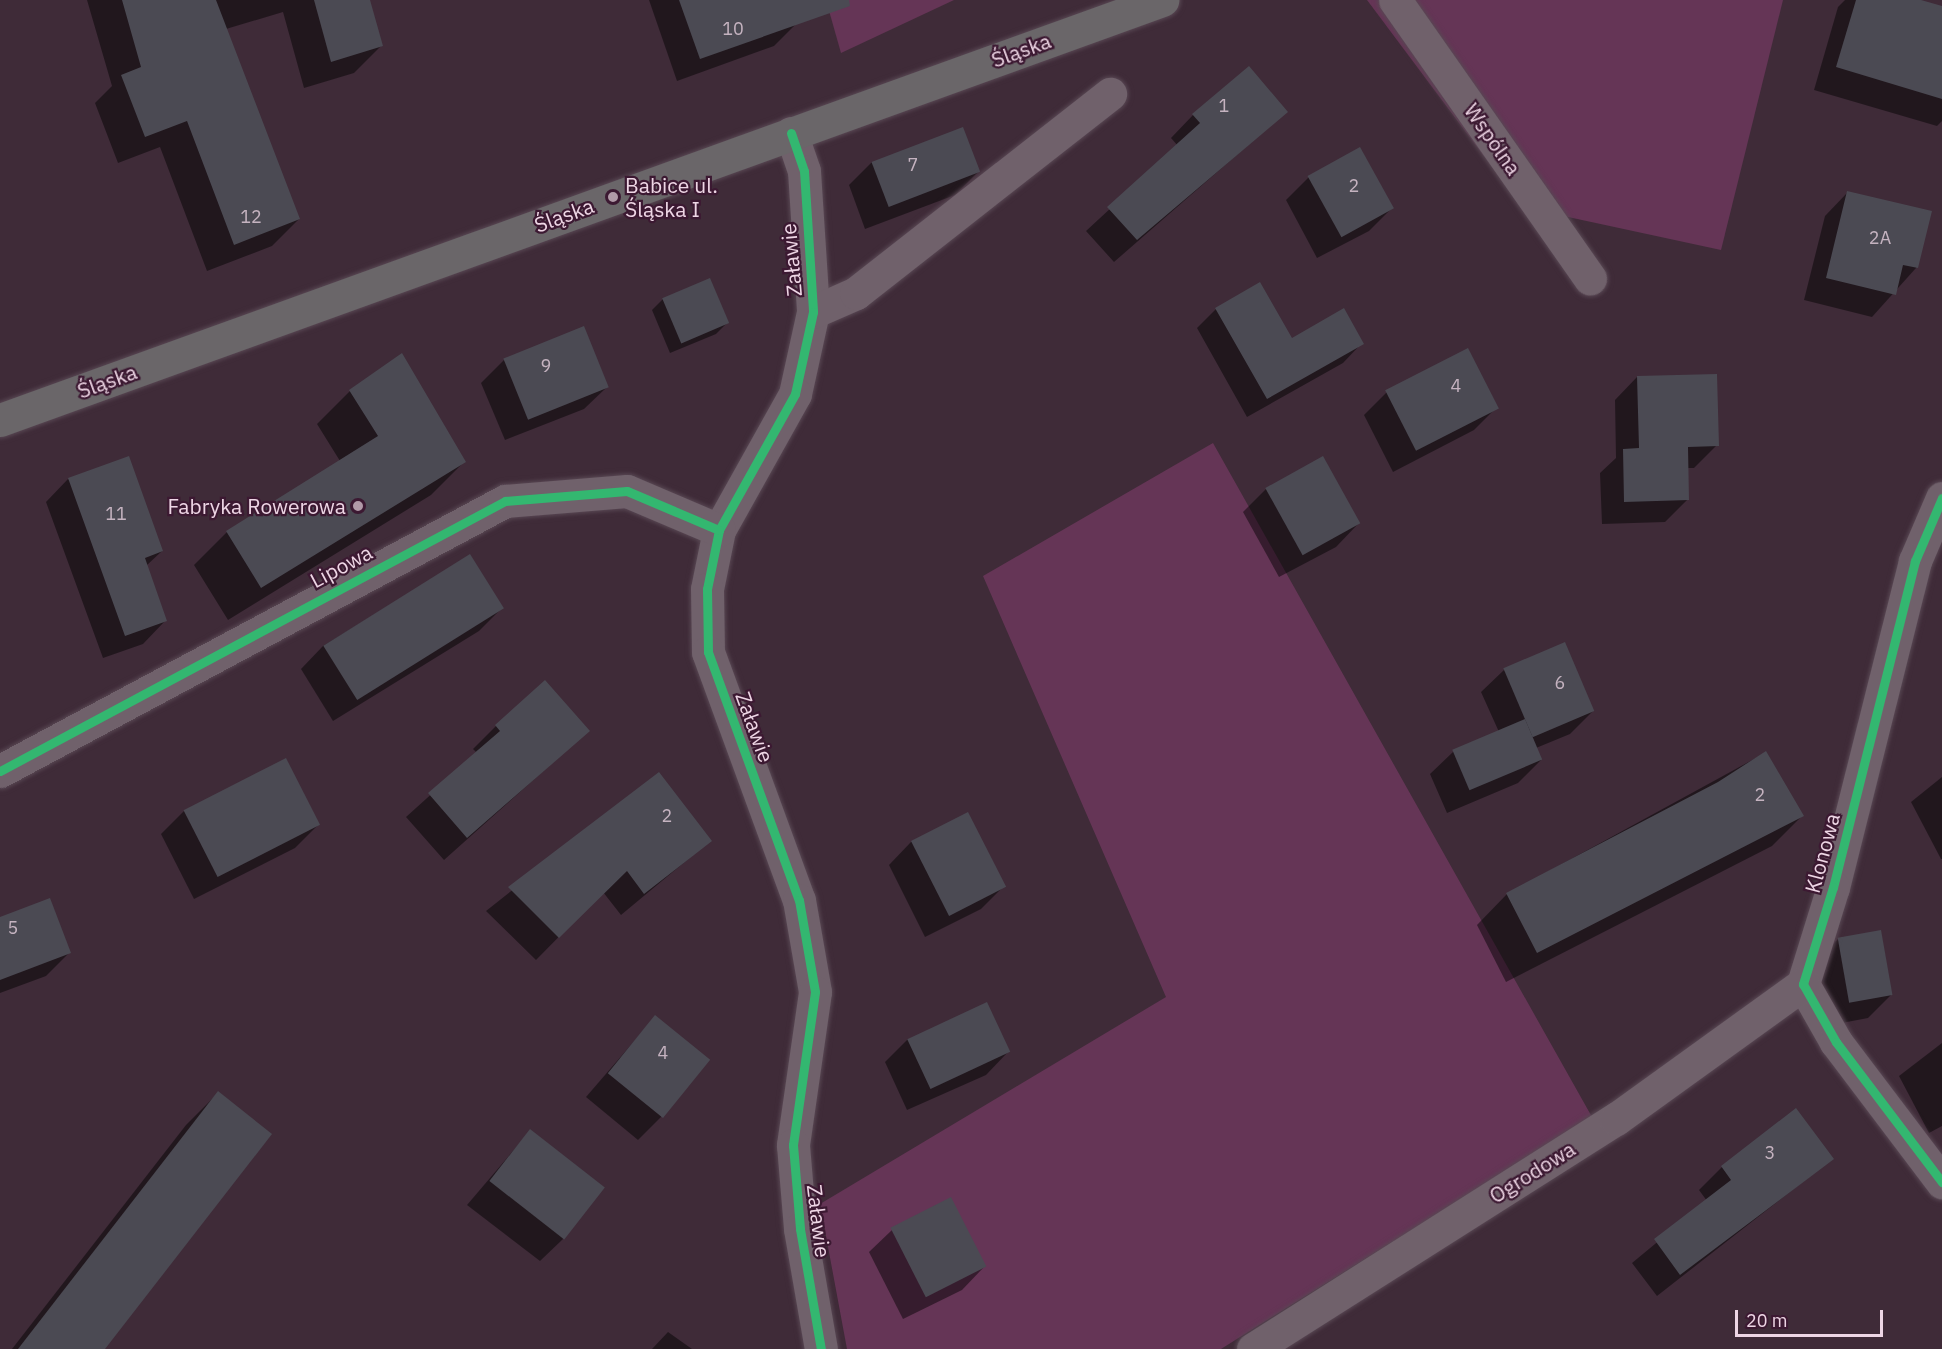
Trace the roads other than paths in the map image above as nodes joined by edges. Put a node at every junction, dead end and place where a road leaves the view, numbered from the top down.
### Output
1 (1162, 0) edge
2 (1395, 0) edge
3 (1110, 94) dead end
4 (791, 133) junction
5 (1590, 278) dead end
6 (813, 312) junction
7 (0, 420) edge
8 (1942, 498) edge
9 (719, 530) junction
10 (0, 771) edge
11 (1803, 984) junction
12 (1942, 1182) edge
13 (821, 1349) edge
14 (1253, 1349) edge

1 - 4 main road, Śląska
2 - 5 street, Wspólna
3 - 6 street, Załawie
4 - 6 street, Załawie
4 - 7 main road, Śląska
6 - 9 street, Załawie
8 - 11 street, Klonowa
9 - 10 street, Lipowa
9 - 13 street, Załawie
11 - 12 street
11 - 14 street, Ogrodowa

